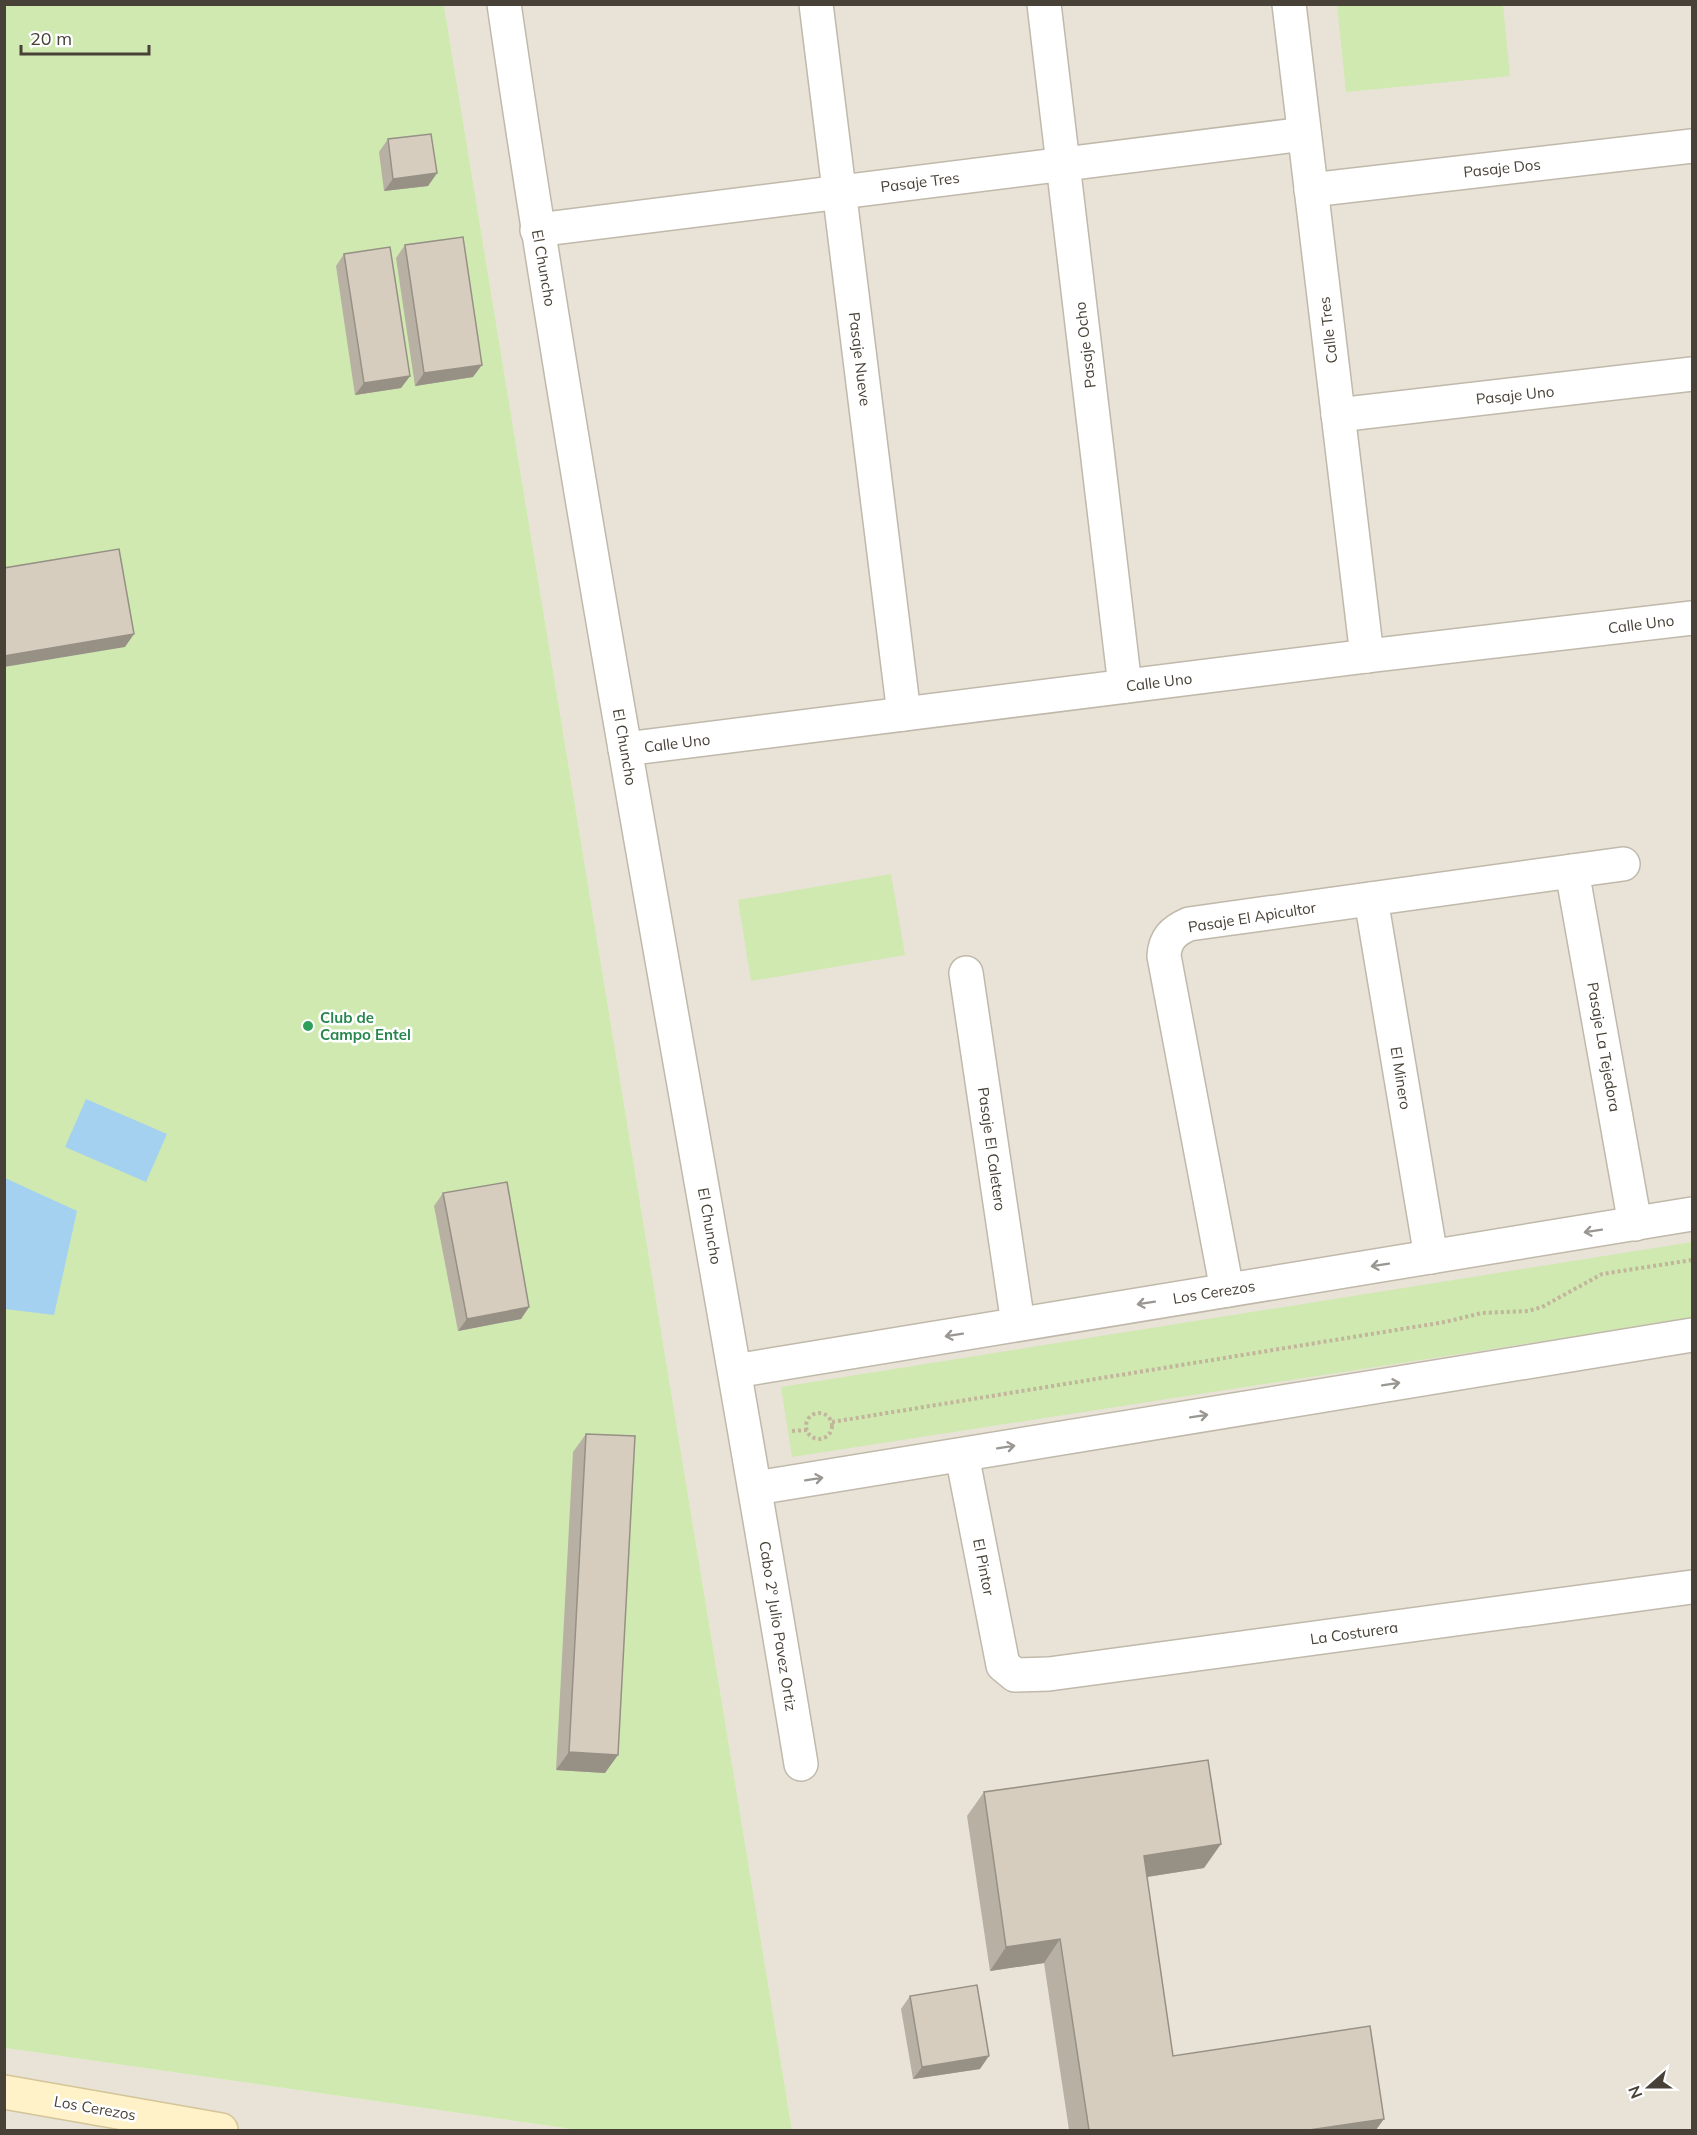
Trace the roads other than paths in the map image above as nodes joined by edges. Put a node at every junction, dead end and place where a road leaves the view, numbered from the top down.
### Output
1 (504, 4) edge
2 (816, 4) edge
3 (1044, 4) edge
4 (1289, 4) edge
5 (1304, 134) junction
6 (1692, 146) edge
7 (1063, 164) junction
8 (1311, 190) junction
9 (839, 192) junction
10 (537, 230) junction
11 (1692, 375) edge
12 (1338, 415) junction
13 (1692, 618) edge
14 (1367, 656) junction
15 (1125, 686) junction
16 (904, 714) junction
17 (625, 749) junction
18 (1623, 864) dead end
19 (1572, 871) junction
20 (1371, 899) junction
21 (966, 974) dead end
22 (1692, 1214) edge
23 (1635, 1224) junction
24 (1431, 1257) junction
25 (1227, 1290) junction
26 (1018, 1324) junction
27 (1692, 1335) edge
28 (735, 1371) junction
29 (962, 1455) junction
30 (756, 1488) junction
31 (1692, 1587) edge
32 (1015, 1675) joint
33 (801, 1764) dead end
34 (4, 2092) edge
35 (221, 2130) edge

1 - 10 street, El Chuncho
2 - 9 street, Pasaje Nueve
3 - 7 street, Pasaje Ocho
4 - 5 street, Calle Tres
5 - 7 street, Pasaje Tres
5 - 8 street, Calle Tres
6 - 8 street, Pasaje Dos
7 - 9 street, Pasaje Tres
7 - 15 street, Pasaje Ocho
8 - 12 street, Calle Tres
9 - 10 street, Pasaje Tres
9 - 16 street, Pasaje Nueve
10 - 17 street, El Chuncho
11 - 12 street, Pasaje Uno
12 - 14 street, Calle Tres
13 - 14 street, Calle Uno
14 - 15 street, Calle Uno
15 - 16 street, Calle Uno
16 - 17 street, Calle Uno
17 - 28 street, El Chuncho
18 - 19 street, Pasaje El Apicultor
19 - 20 street, Pasaje El Apicultor
19 - 23 street, Pasaje La Tejedora
20 - 24 street, El Minero
20 - 25 street, Pasaje El Apicultor
21 - 26 street, Pasaje El Caletero
22 - 23 street, Los Cerezos
23 -> 24 street, Los Cerezos
24 -> 25 street, Los Cerezos
25 -> 26 street, Los Cerezos
26 -> 28 street, Los Cerezos
29 -> 27 street
28 - 30 street, El Chuncho
30 -> 29 street
29 - 32 street, El Pintor
30 - 33 street, Cabo 2º Julio Pavez Ortiz
31 - 32 street, La Costurera
34 - 35 street, Los Cerezos

